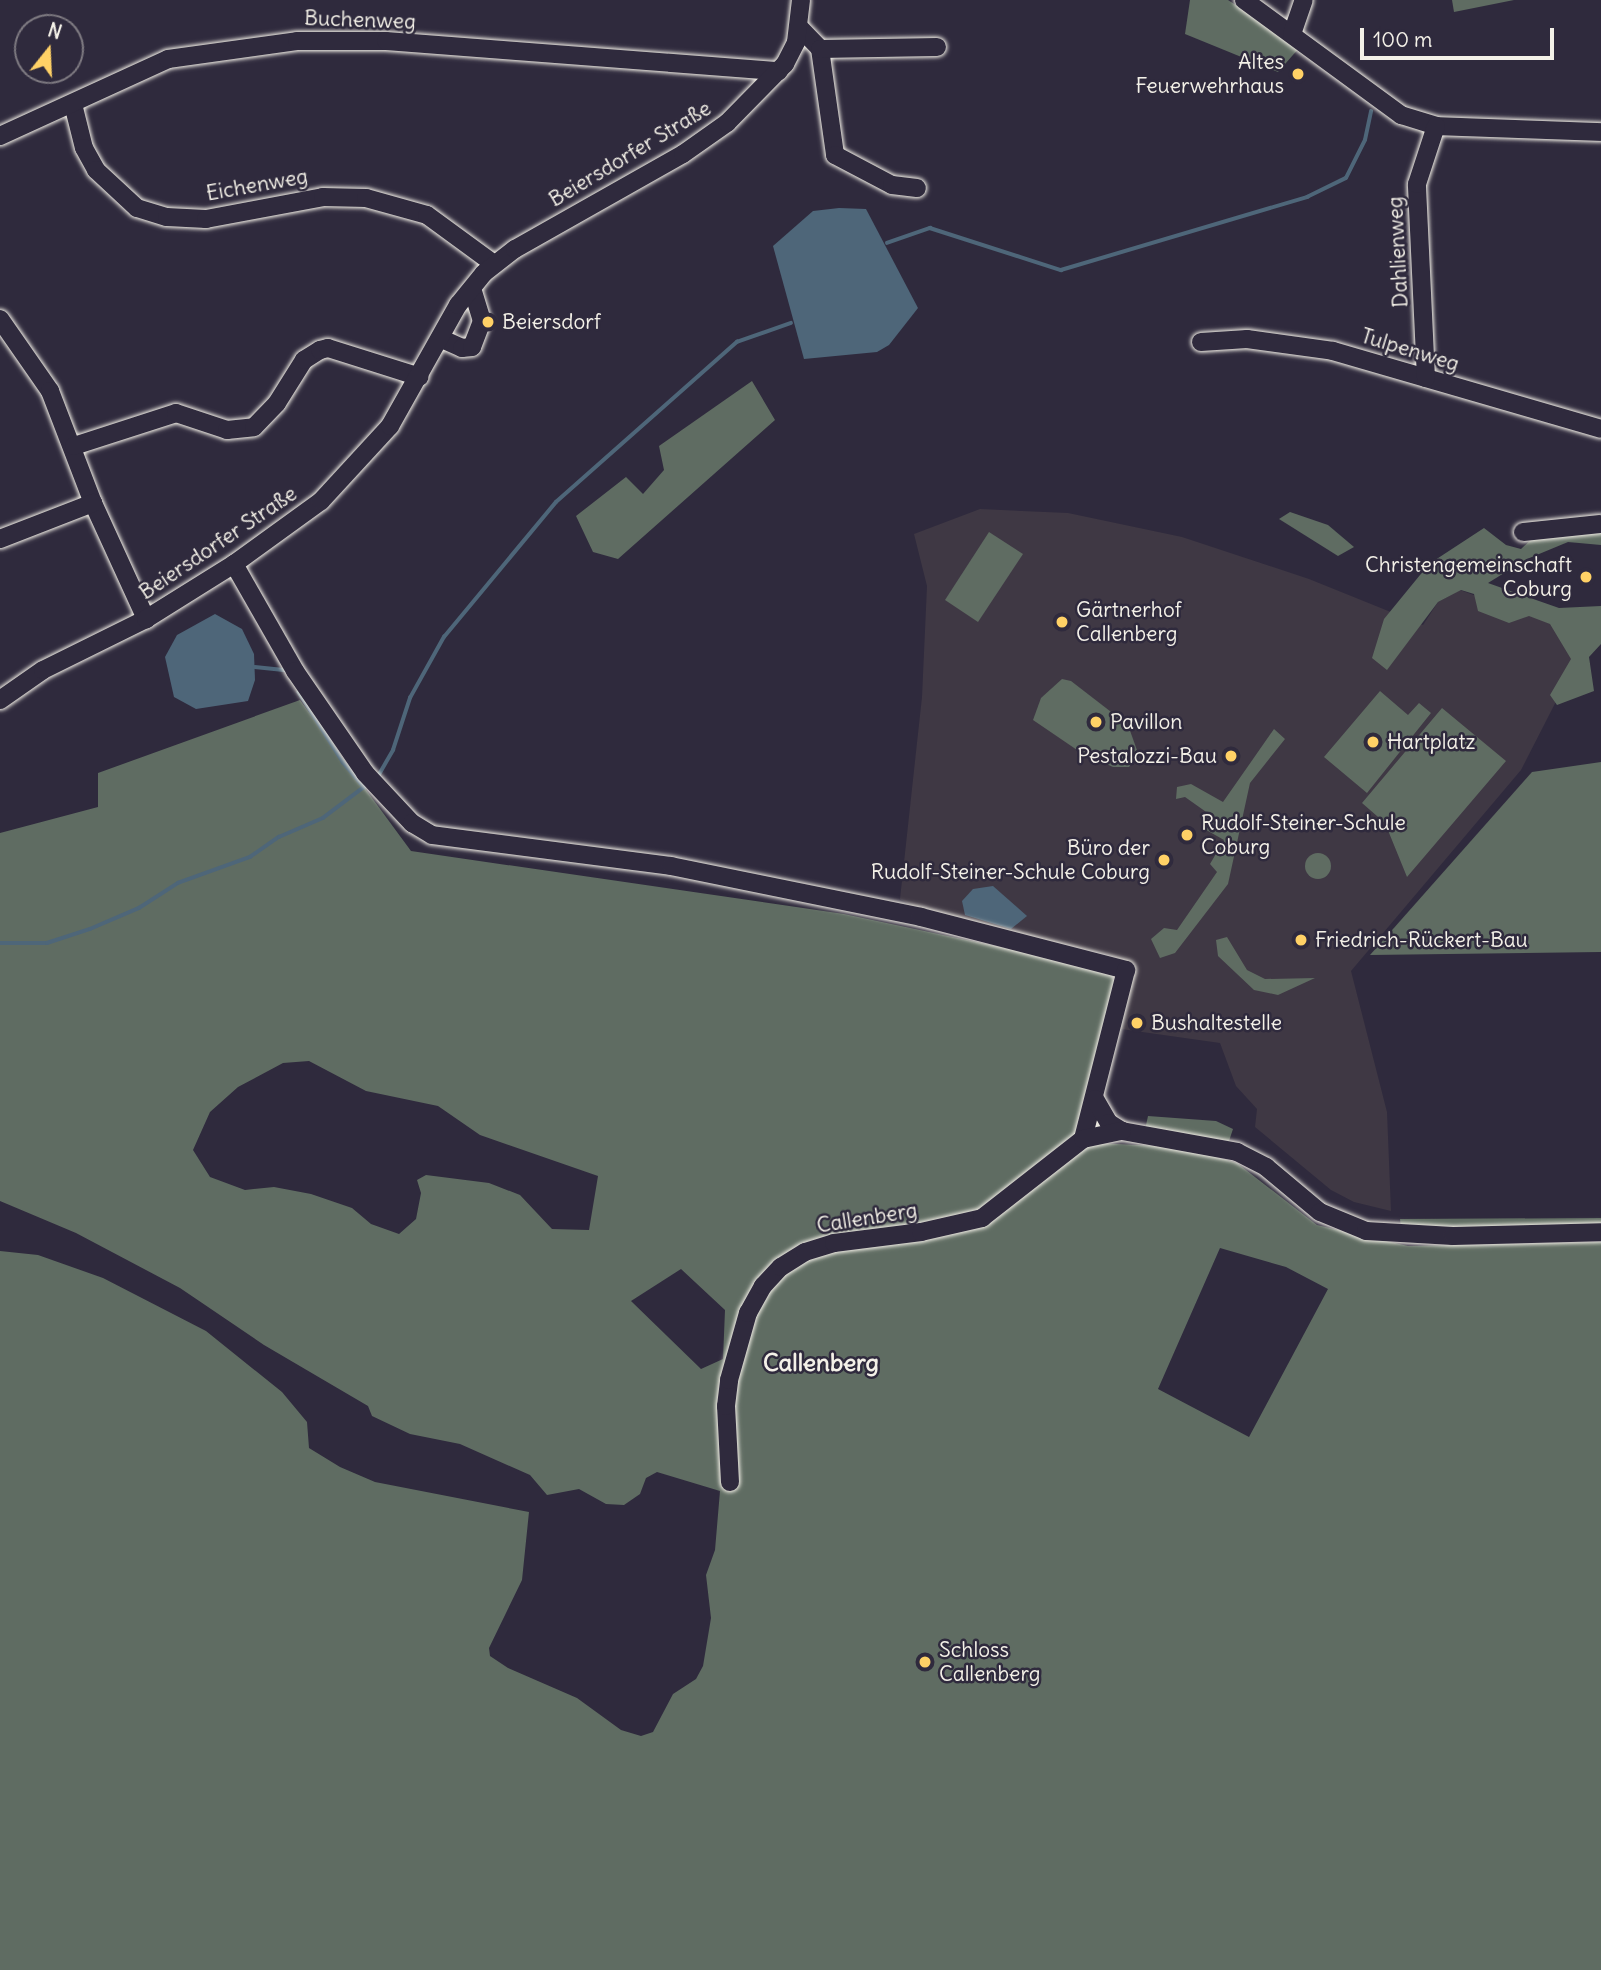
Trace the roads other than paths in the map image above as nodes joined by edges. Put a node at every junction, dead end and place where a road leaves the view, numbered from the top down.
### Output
1 (801, 0) edge
2 (1244, 0) edge
3 (1304, 0) edge
4 (800, 27) junction
5 (1292, 34) junction
6 (937, 47) dead end
7 (820, 49) junction
8 (779, 71) junction
9 (73, 104) junction
10 (1436, 126) junction
11 (1601, 132) edge
12 (0, 136) edge
13 (917, 188) dead end
14 (494, 264) junction
15 (472, 288) junction
16 (0, 319) edge
17 (442, 339) junction
18 (1201, 342) dead end
19 (420, 377) junction
20 (1426, 378) junction
21 (1601, 429) edge
22 (74, 446) junction
23 (93, 503) junction
24 (1601, 524) edge
25 (1522, 532) dead end
26 (0, 539) edge
27 (234, 564) junction
28 (146, 619) junction
29 (0, 700) edge
30 (1095, 1100) junction
31 (1122, 1131) junction
32 (1083, 1139) junction
33 (1601, 1232) edge
34 (730, 1482) dead end

1 - 4 street, Beiersdorfer Straße
2 - 5 street
3 - 5 street
4 - 7 street
4 - 8 street, Beiersdorfer Straße
5 - 10 street
6 - 7 street
7 - 13 street
8 - 9 street, Buchenweg
8 - 14 street, Beiersdorfer Straße
9 - 12 street, Buchenweg
9 - 14 street, Eichenweg
10 - 11 street
10 - 20 street, Dahlienweg
14 - 15 street, Beiersdorfer Straße
15 - 17 street, Beiersdorfer Straße
15 - 17 street
16 - 22 street
17 - 19 street, Beiersdorfer Straße
18 - 20 street, Tulpenweg
19 - 22 street
19 - 27 street, Beiersdorfer Straße
20 - 21 street, Tulpenweg
22 - 23 street
23 - 26 street
23 - 28 street
24 - 25 street
27 - 28 street, Beiersdorfer Straße
27 - 30 street
28 - 29 street, Beiersdorfer Straße
30 - 31 street
30 - 32 street
31 - 32 street
31 - 33 street
32 - 34 street, Callenberg

